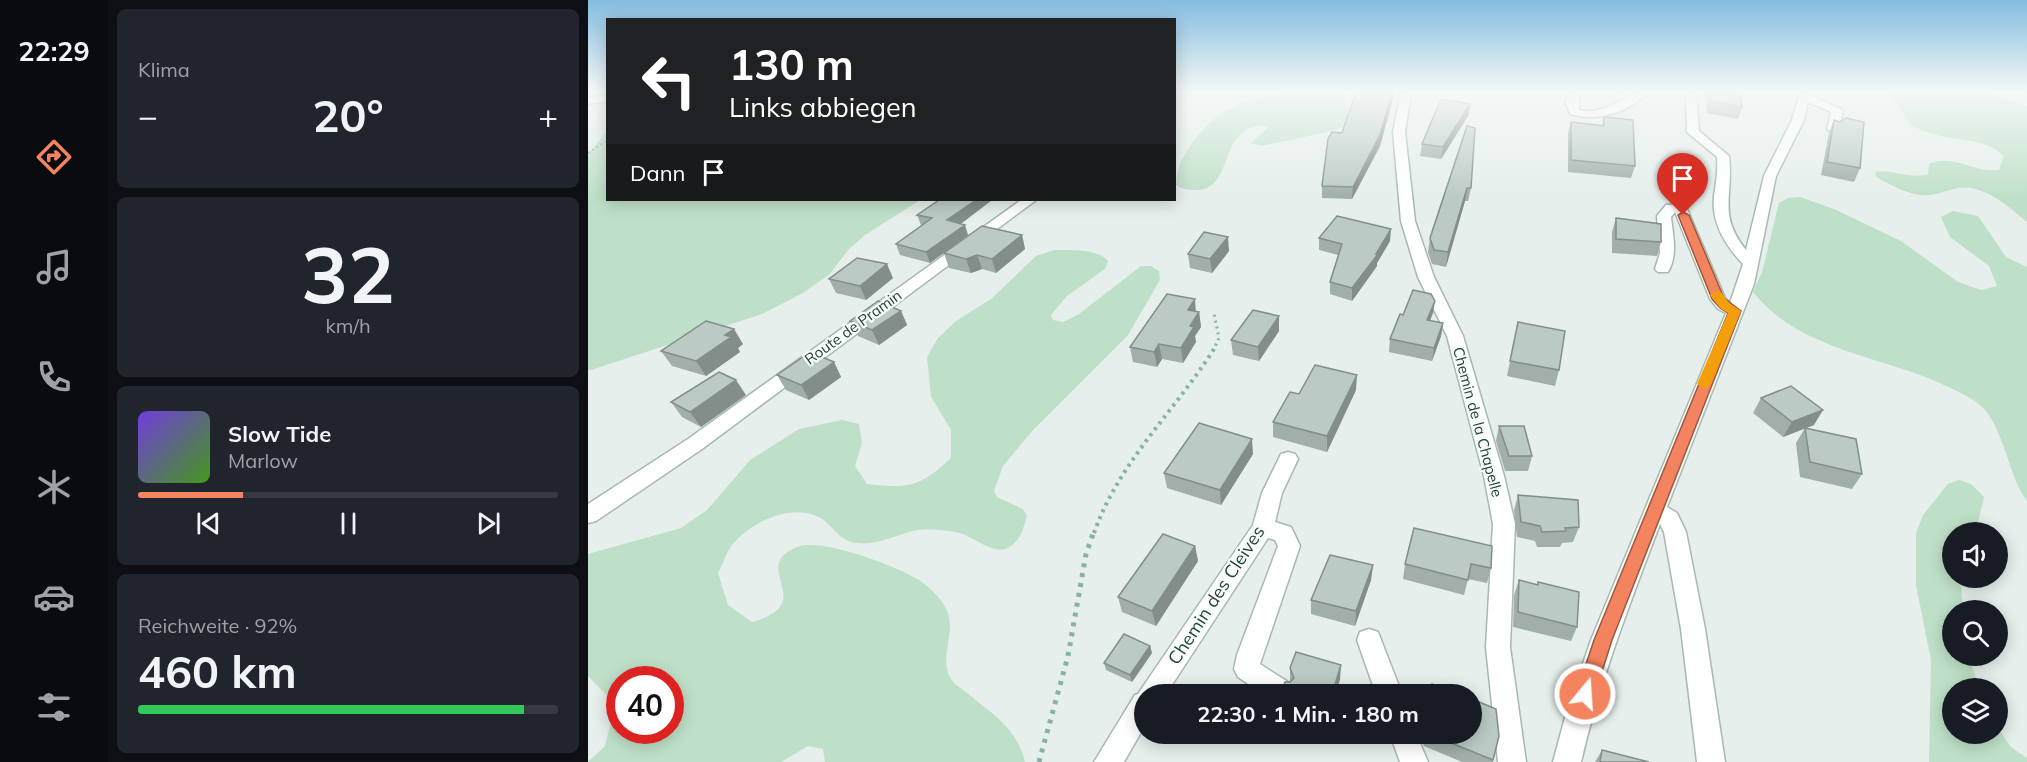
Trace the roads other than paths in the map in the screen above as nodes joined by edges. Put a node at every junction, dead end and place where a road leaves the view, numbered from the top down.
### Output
1 (1400, 128) edge
2 (1693, 128) edge
3 (1802, 128) edge
4 (1028, 201) edge
5 (1751, 264) junction
6 (1663, 268) dead end
7 (1735, 311) junction
8 (1288, 459) dead end
9 (1656, 510) junction
10 (588, 515) edge
11 (1263, 528) junction
12 (1369, 640) dead end
13 (1158, 684) edge
14 (1269, 684) edge
15 (1385, 684) edge
16 (1134, 720) edge
17 (1408, 744) edge
18 (1108, 762) edge
19 (1414, 762) edge
20 (1512, 762) edge
21 (1568, 762) edge
22 (1711, 762) edge

1 - 20 street, Chemin de la Chapelle
2 - 5 street
3 - 5 street
4 - 10 street, Route de Pramin
5 - 7 street
6 - 7 street
7 - 9 street
8 - 11 street, Chemin des Cleives
9 - 21 street
9 - 22 street
11 - 13 street, Chemin des Cleives
11 - 14 street
12 - 15 street
16 - 18 street
17 - 19 street

